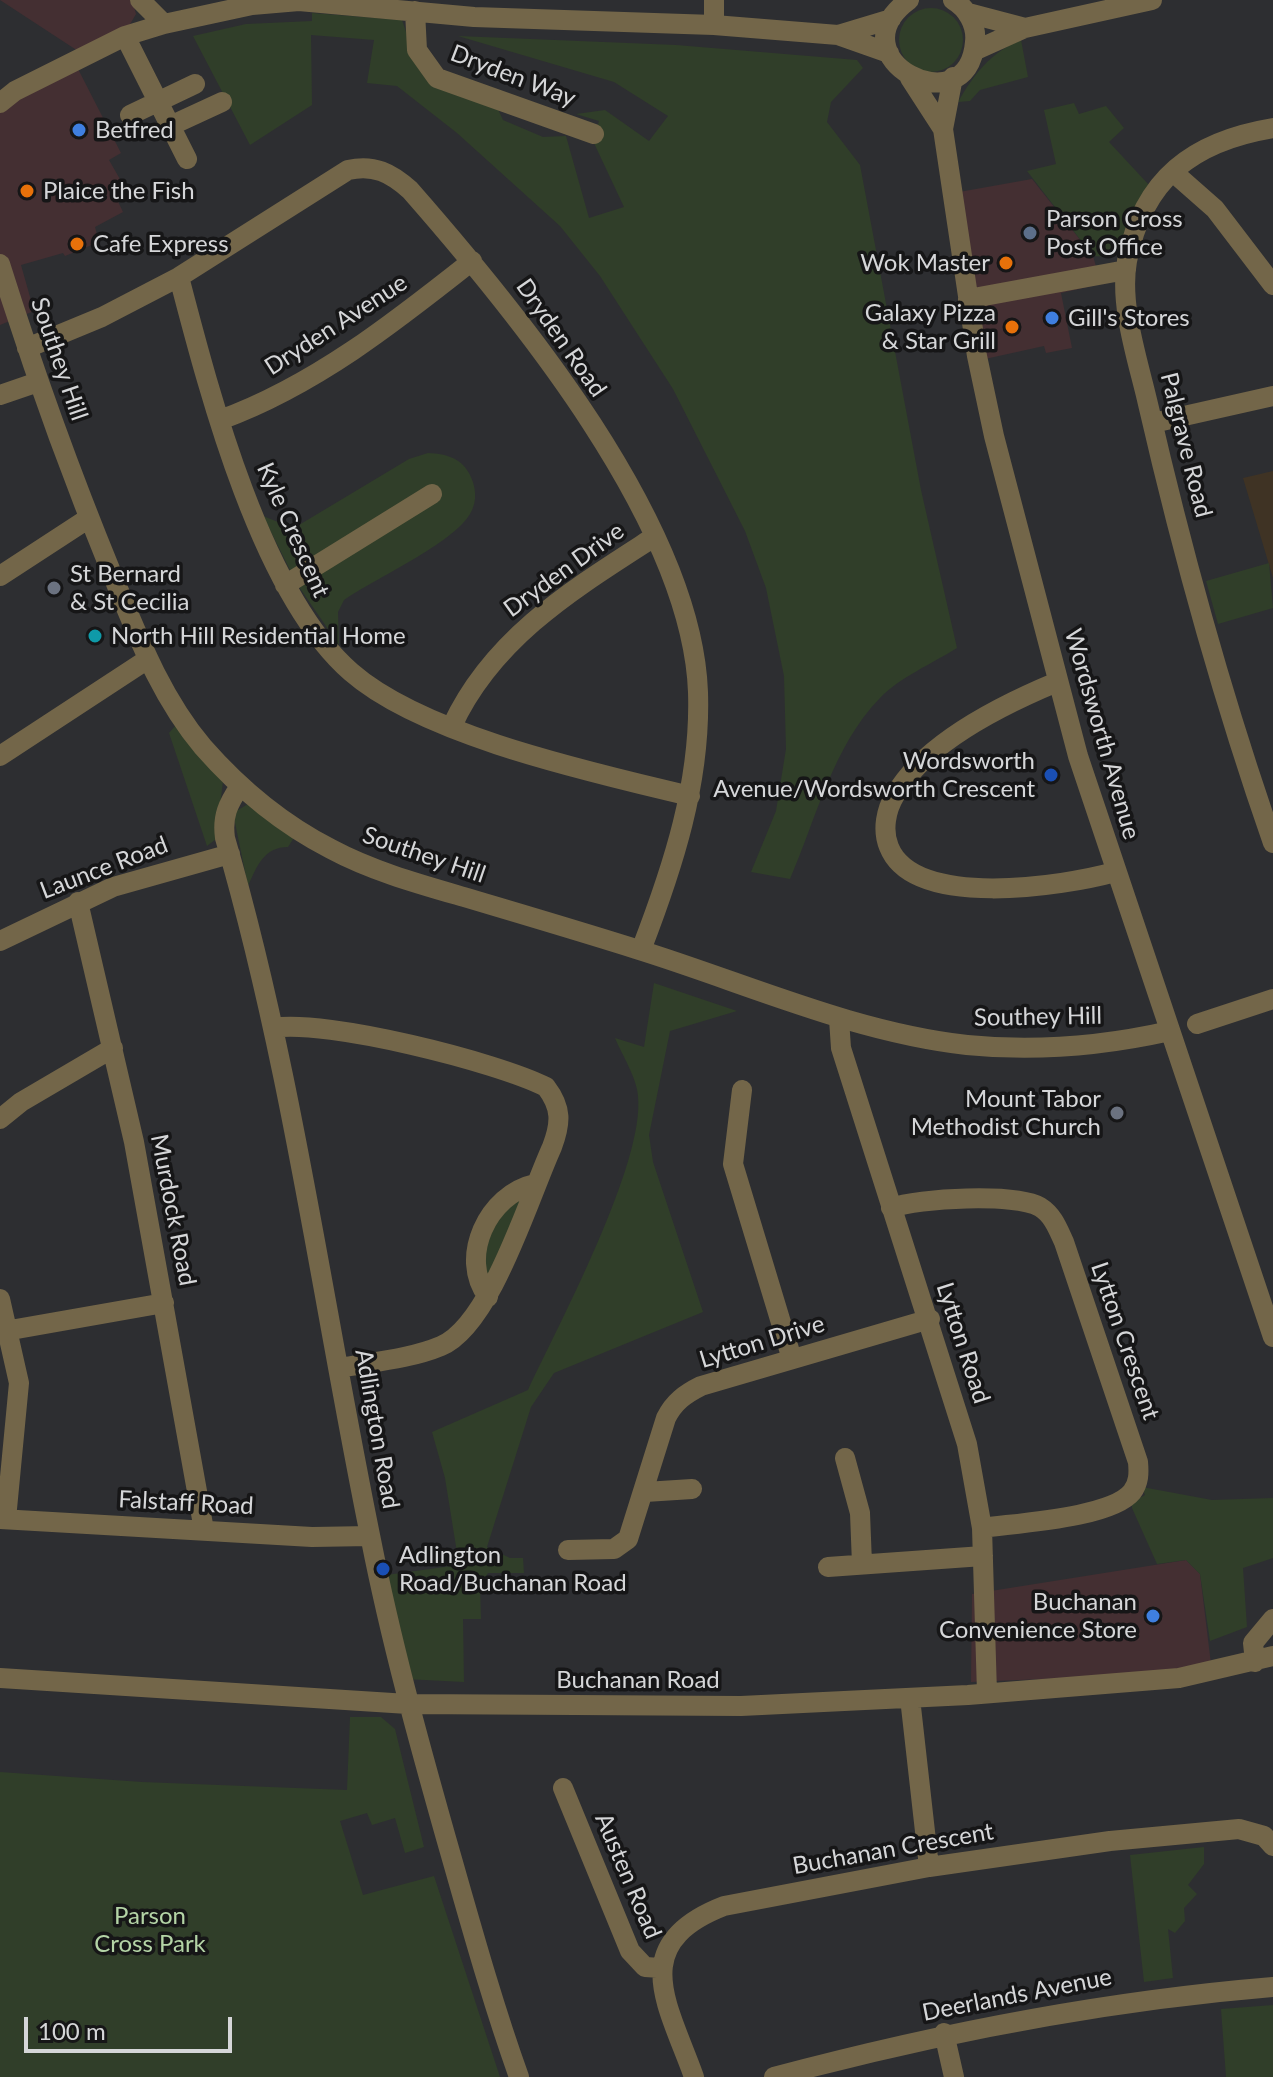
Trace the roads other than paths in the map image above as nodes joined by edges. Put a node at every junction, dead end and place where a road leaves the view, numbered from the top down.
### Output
1 (140, 0) edge
2 (714, 0) edge
3 (1152, 0) edge
4 (380, 4) edge
5 (901, 6) edge
6 (960, 7) edge
7 (415, 11) junction
8 (164, 24) junction
9 (714, 25) junction
10 (1025, 28) junction
11 (838, 35) junction
12 (125, 36) junction
13 (974, 51) junction
14 (889, 53) junction
15 (953, 77) junction
16 (910, 78) junction
17 (195, 84) dead end
18 (5, 96) edge
19 (158, 102) junction
20 (222, 102) dead end
21 (130, 115) dead end
22 (170, 126) junction
23 (1273, 128) edge
24 (943, 129) junction
25 (594, 134) dead end
26 (187, 159) dead end
27 (1173, 172) junction
28 (472, 261) junction
29 (0, 264) edge
30 (1126, 270) junction
31 (179, 277) junction
32 (1273, 285) edge
33 (968, 299) junction
34 (27, 348) junction
35 (38, 382) junction
36 (0, 395) edge
37 (1273, 396) edge
38 (220, 420) junction
39 (1153, 423) junction
40 (432, 494) dead end
41 (89, 518) junction
42 (654, 537) junction
43 (0, 576) edge
44 (285, 585) junction
45 (148, 659) junction
46 (1057, 682) junction
47 (452, 726) junction
48 (0, 756) edge
49 (240, 786) junction
50 (690, 796) junction
51 (1273, 843) edge
52 (230, 854) junction
53 (1115, 872) junction
54 (78, 902) junction
55 (0, 941) edge
56 (641, 950) junction
57 (1273, 999) edge
58 (839, 1019) junction
59 (1197, 1024) dead end
60 (273, 1028) junction
61 (1170, 1031) junction
62 (113, 1048) junction
63 (742, 1090) dead end
64 (0, 1119) edge
65 (535, 1184) junction
66 (891, 1208) junction
67 (488, 1297) junction
68 (0, 1299) edge
69 (164, 1303) junction
70 (1270, 1315) edge
71 (930, 1319) junction
72 (4, 1331) edge
73 (1273, 1337) edge
74 (792, 1359) junction
75 (339, 1368) junction
76 (845, 1458) dead end
77 (692, 1489) dead end
78 (645, 1492) junction
79 (3, 1519) edge
80 (982, 1528) junction
81 (204, 1530) junction
82 (370, 1536) junction
83 (568, 1550) dead end
84 (983, 1556) junction
85 (862, 1564) junction
86 (828, 1567) dead end
87 (1273, 1619) edge
88 (1264, 1659) edge
89 (0, 1678) edge
90 (987, 1693) junction
91 (910, 1698) junction
92 (408, 1704) junction
93 (563, 1788) dead end
94 (1273, 1846) edge
95 (929, 1867) junction
96 (661, 1968) junction
97 (1273, 1987) edge
98 (944, 2033) junction
99 (519, 2077) edge
100 (694, 2077) edge
101 (774, 2077) edge
102 (954, 2077) edge

1 - 8 street
2 - 9 street
3 - 10 street
4 - 7 street
4 - 8 street
5 - 11 street
5 - 14 street
6 - 10 street
6 - 13 street
7 - 9 street
7 - 25 street, Dryden Way
8 - 12 street
9 - 11 street
10 - 13 street
11 - 14 street
12 - 18 street
12 - 19 street
13 - 15 street
14 - 16 street, Wordsworth Avenue
15 - 16 street
15 - 24 street, Wordsworth Avenue
16 - 24 street, Wordsworth Avenue
17 - 19 street
19 - 21 street
19 - 22 street
20 - 22 street
22 - 26 street
23 - 27 street, Palgrave Road
24 - 33 street, Wordsworth Avenue
27 - 30 street, Palgrave Road
27 - 32 street
28 - 31 street, Dryden Road
28 - 38 street, Dryden Avenue
28 - 42 street, Dryden Road
29 - 34 street, Southey Hill
30 - 33 street
30 - 39 street, Palgrave Road
31 - 34 street, Dryden Road
31 - 38 street, Kyle Crescent
33 - 46 street, Wordsworth Avenue
34 - 35 street, Southey Hill
35 - 36 street
35 - 41 street, Southey Hill
37 - 39 street
38 - 44 street, Kyle Crescent
39 - 51 street, Palgrave Road
40 - 44 street
41 - 43 street
41 - 45 street, Southey Hill
42 - 47 street, Dryden Drive
42 - 50 street, Dryden Road
44 - 47 street, Kyle Crescent
45 - 48 street
45 - 49 street, Southey Hill
46 - 53 street, Wordsworth Avenue
46 - 53 street
47 - 50 street, Kyle Crescent
49 - 52 street, Adlington Road
49 - 56 street, Southey Hill
50 - 56 street, Dryden Road
52 - 54 street, Launce Road
52 - 60 street, Adlington Road
53 - 61 street, Wordsworth Avenue
54 - 55 street, Launce Road
54 - 62 street, Murdock Road
56 - 58 street, Southey Hill
57 - 59 street
58 - 61 street, Southey Hill
58 - 66 street, Lytton Road
60 - 65 street
60 - 75 street, Adlington Road
61 - 70 street, Wordsworth Avenue
62 - 64 street
62 - 69 street, Murdock Road
63 - 74 street
65 - 67 street
65 - 67 street
66 - 71 street, Lytton Road
66 - 80 street, Lytton Crescent
67 - 75 street
68 - 72 street
69 - 72 street
69 - 81 street, Murdock Road
70 - 73 street, Wordsworth Avenue
71 - 74 street, Lytton Drive
71 - 80 street, Lytton Road
72 - 79 street
74 - 78 street, Lytton Drive
75 - 82 street, Adlington Road
76 - 85 street
77 - 78 street
78 - 83 street, Lytton Drive
79 - 81 street, Falstaff Road
80 - 84 street, Lytton Road
81 - 82 street, Falstaff Road
82 - 92 street, Adlington Road
84 - 85 street
84 - 90 street, Lytton Road
85 - 86 street
87 - 88 street
88 - 90 street, Buchanan Road
89 - 92 street, Buchanan Road
90 - 91 street, Buchanan Road
91 - 92 street, Buchanan Road
91 - 95 street
92 - 99 street, Adlington Road
93 - 96 street, Austen Road
94 - 95 street, Buchanan Crescent
95 - 96 street, Buchanan Crescent
96 - 100 street
97 - 98 street, Deerlands Avenue
98 - 101 street, Deerlands Avenue
98 - 102 street

